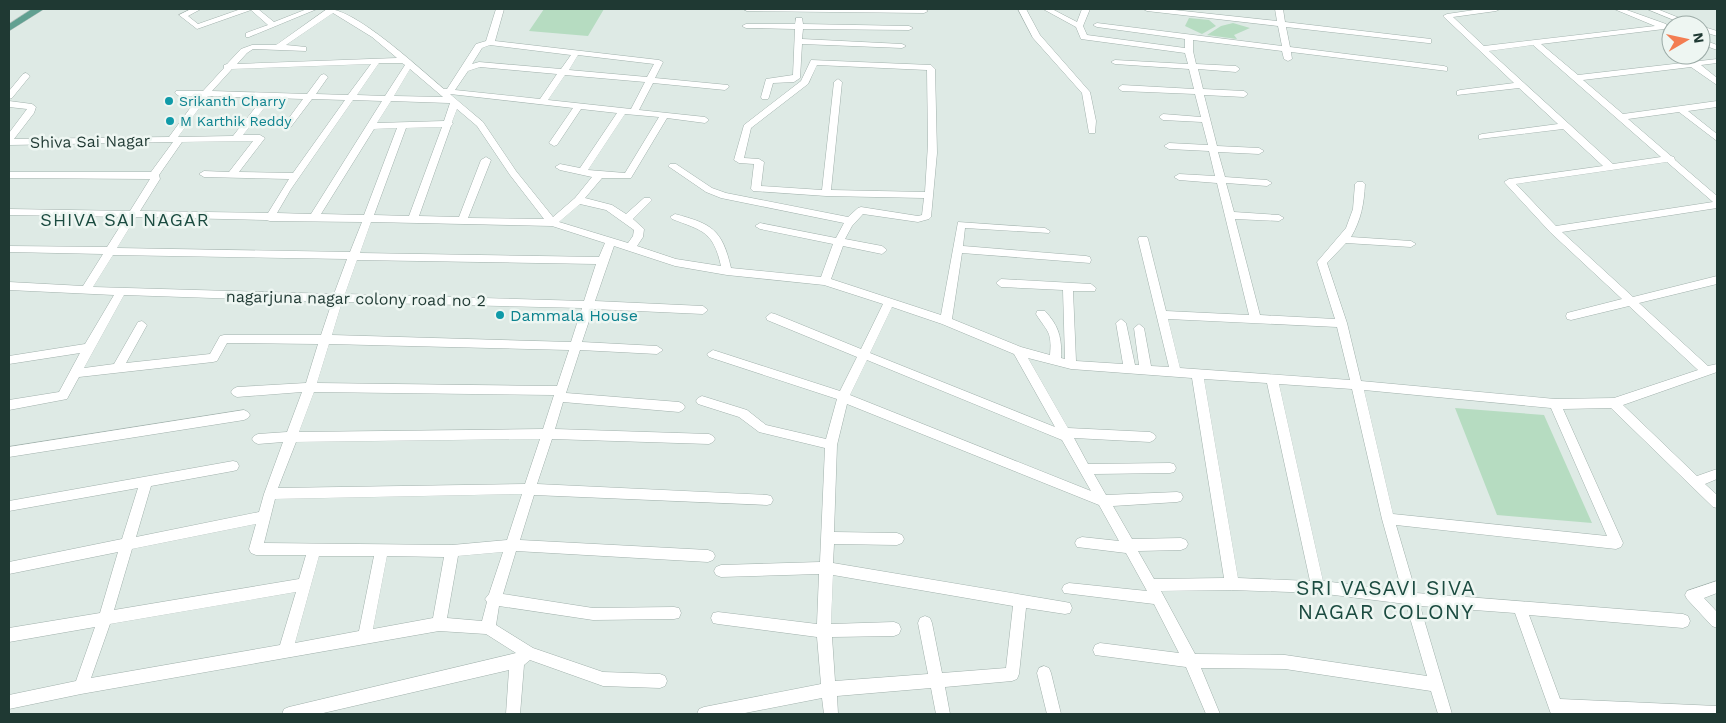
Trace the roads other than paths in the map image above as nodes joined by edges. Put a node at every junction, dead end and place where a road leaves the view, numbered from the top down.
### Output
1 (23, 9) edge
2 (39, 9) edge
3 (197, 9) edge
4 (248, 9) edge
5 (254, 9) edge
6 (313, 9) edge
7 (500, 9) edge
8 (747, 9) edge
9 (1022, 9) edge
10 (1048, 9) edge
11 (1086, 9) edge
12 (1148, 9) edge
13 (1279, 9) edge
14 (1496, 9) edge
15 (1618, 9) edge
16 (1651, 9) edge
17 (332, 10) edge
18 (799, 10) edge
19 (924, 11) dead end
20 (1668, 15) edge
21 (9, 18) edge
22 (1283, 23) junction
23 (274, 25) junction
24 (1097, 25) dead end
25 (1661, 25) edge
26 (746, 26) dead end
27 (799, 26) junction
28 (1079, 26) junction
29 (9, 28) edge
30 (908, 28) dead end
31 (1661, 29) edge
32 (249, 35) dead end
33 (1189, 38) junction
34 (798, 41) junction
35 (1428, 41) dead end
36 (1534, 42) junction
37 (490, 43) junction
38 (902, 46) dead end
39 (278, 47) junction
40 (303, 48) dead end
41 (1482, 49) junction
42 (1285, 50) junction
43 (1189, 51) junction
44 (576, 53) junction
45 (1288, 59) dead end
46 (376, 62) junction
47 (406, 62) junction
48 (1115, 62) dead end
49 (1677, 65) edge
50 (1695, 65) edge
51 (1193, 66) junction
52 (227, 67) junction
53 (1444, 68) dead end
54 (465, 69) junction
55 (1236, 69) dead end
56 (561, 72) junction
57 (26, 76) dead end
58 (324, 77) dead end
59 (1577, 78) junction
60 (651, 80) junction
61 (838, 82) dead end
62 (1717, 82) edge
63 (1520, 85) junction
64 (725, 87) dead end
65 (1122, 88) dead end
66 (1199, 92) junction
67 (1460, 92) dead end
68 (179, 94) dead end
69 (205, 94) junction
70 (1244, 94) dead end
71 (9, 96) edge
72 (269, 96) junction
73 (309, 97) junction
74 (765, 97) dead end
75 (452, 98) junction
76 (349, 99) junction
77 (386, 100) junction
78 (543, 101) junction
79 (9, 104) edge
80 (1717, 104) edge
81 (579, 105) junction
82 (1681, 109) junction
83 (622, 112) junction
84 (633, 113) junction
85 (664, 116) junction
86 (1163, 118) dead end
87 (1622, 118) junction
88 (705, 120) dead end
89 (1206, 120) junction
90 (449, 124) junction
91 (286, 126) dead end
92 (370, 126) junction
93 (402, 126) junction
94 (1563, 126) junction
95 (1092, 131) dead end
96 (1482, 136) dead end
97 (236, 138) junction
98 (1717, 138) edge
99 (175, 140) junction
100 (9, 141) edge
101 (554, 143) dead end
102 (1170, 146) dead end
103 (1215, 149) junction
104 (1259, 151) dead end
105 (1671, 159) junction
106 (486, 160) dead end
107 (673, 166) dead end
108 (1609, 166) junction
109 (560, 167) dead end
110 (583, 172) junction
111 (204, 174) dead end
112 (154, 175) junction
113 (231, 175) junction
114 (599, 175) junction
115 (9, 176) edge
116 (296, 176) junction
117 (1179, 177) dead end
118 (1222, 180) junction
119 (1267, 183) dead end
120 (1360, 184) dead end
121 (826, 193) junction
122 (929, 195) junction
123 (578, 200) junction
124 (647, 200) dead end
125 (1717, 201) edge
126 (1717, 205) edge
127 (9, 213) edge
128 (133, 214) junction
129 (1230, 215) junction
130 (675, 216) dead end
131 (314, 217) junction
132 (270, 218) junction
133 (412, 218) junction
134 (1279, 218) dead end
135 (368, 219) junction
136 (627, 219) junction
137 (462, 220) junction
138 (851, 221) junction
139 (552, 223) junction
140 (760, 226) dead end
141 (1554, 230) junction
142 (1045, 231) dead end
143 (1143, 239) dead end
144 (1345, 240) junction
145 (840, 242) junction
146 (610, 243) junction
147 (1411, 244) dead end
148 (630, 248) junction
149 (9, 249) edge
150 (957, 249) junction
151 (882, 250) dead end
152 (109, 251) junction
153 (355, 256) junction
154 (1086, 260) dead end
155 (602, 261) junction
156 (731, 271) junction
157 (1717, 280) edge
158 (825, 281) junction
159 (1001, 283) dead end
160 (9, 286) edge
161 (1068, 287) junction
162 (1091, 288) dead end
163 (85, 291) junction
164 (121, 292) junction
165 (338, 298) junction
166 (1633, 302) junction
167 (589, 303) junction
168 (889, 303) junction
169 (703, 310) dead end
170 (1041, 314) dead end
171 (1163, 315) junction
172 (1571, 316) dead end
173 (771, 317) dead end
174 (1255, 318) junction
175 (946, 321) junction
176 (1121, 323) dead end
177 (1342, 324) junction
178 (142, 325) dead end
179 (1139, 328) dead end
180 (326, 339) junction
181 (576, 346) junction
182 (88, 348) junction
183 (657, 350) dead end
184 (1018, 351) junction
185 (713, 354) dead end
186 (866, 354) junction
187 (9, 360) edge
188 (1055, 360) junction
189 (1071, 364) junction
190 (118, 368) junction
191 (1130, 369) junction
192 (1712, 369) edge
193 (1146, 371) junction
194 (75, 373) junction
195 (1176, 373) junction
196 (1196, 373) junction
197 (1272, 378) junction
198 (1357, 385) junction
199 (310, 387) junction
200 (237, 392) dead end
201 (559, 394) junction
202 (843, 397) junction
203 (702, 400) dead end
204 (1614, 402) junction
205 (1555, 404) junction
206 (9, 405) edge
207 (679, 407) dead end
208 (244, 415) dead end
209 (546, 434) junction
210 (1066, 435) junction
211 (292, 436) junction
212 (1150, 437) dead end
213 (258, 439) dead end
214 (709, 439) dead end
215 (831, 445) junction
216 (9, 452) edge
217 (233, 466) dead end
218 (1084, 468) junction
219 (1170, 468) dead end
220 (1717, 474) edge
221 (146, 482) junction
222 (1695, 482) junction
223 (528, 489) junction
224 (270, 494) junction
225 (1177, 497) dead end
226 (767, 500) dead end
227 (1102, 501) junction
228 (1717, 503) edge
229 (9, 506) edge
230 (263, 517) junction
231 (1388, 519) junction
232 (827, 538) junction
233 (897, 539) dead end
234 (1082, 543) dead end
235 (1181, 544) dead end
236 (126, 545) junction
237 (512, 545) junction
238 (1128, 547) junction
239 (314, 551) junction
240 (452, 551) junction
241 (381, 552) junction
242 (708, 556) dead end
243 (9, 568) edge
244 (825, 568) junction
245 (722, 571) dead end
246 (304, 584) junction
247 (1232, 584) junction
248 (1150, 585) junction
249 (1318, 587) junction
250 (1717, 587) edge
251 (1069, 589) dead end
252 (1158, 598) junction
253 (1411, 598) junction
254 (492, 599) junction
255 (1020, 601) junction
256 (1066, 608) dead end
257 (1520, 608) junction
258 (674, 613) dead end
259 (105, 618) junction
260 (718, 618) dead end
261 (1683, 621) dead end
262 (1717, 621) edge
263 (925, 623) dead end
264 (439, 624) junction
265 (488, 628) junction
266 (894, 630) dead end
267 (824, 631) junction
268 (9, 635) edge
269 (365, 636) junction
270 (286, 650) junction
271 (1100, 650) dead end
272 (523, 657) junction
273 (1191, 660) junction
274 (1044, 674) dead end
275 (660, 681) dead end
276 (937, 682) junction
277 (1436, 685) junction
278 (81, 687) junction
279 (830, 689) junction
280 (9, 702) edge
281 (1557, 710) edge
282 (1717, 713) edge
283 (289, 714) edge
284 (513, 714) edge
285 (704, 714) edge
286 (831, 714) edge
287 (943, 714) edge
288 (1054, 714) edge
289 (1213, 714) edge
290 (1445, 714) edge

1 - 21 main road
2 - 29 main road
3 - 4 street
5 - 23 street
6 - 23 street
7 - 37 street
8 - 18 street
9 - 95 street
10 - 28 street
11 - 28 street
12 - 22 street
13 - 22 street
14 - 41 street
15 - 25 street
16 - 20 street
17 - 39 street
17 - 47 street
18 - 19 street
18 - 27 street
22 - 35 street
22 - 42 street
23 - 32 street
24 - 33 street
26 - 27 street
27 - 30 street
27 - 34 street
28 - 43 street
31 - 36 street
33 - 42 street
33 - 43 street
34 - 38 street
34 - 74 street
36 - 41 street
36 - 59 street
37 - 44 street
37 - 54 street
39 - 40 street, Shiva Sai Nagar
39 - 52 street, Shiva Sai Nagar
41 - 63 street
42 - 45 street
42 - 53 street
43 - 51 street
44 - 56 street
44 - 60 street
46 - 47 street
46 - 52 street
46 - 76 street
47 - 75 street
47 - 77 street
48 - 51 street
49 - 59 street
50 - 62 street
51 - 55 street
51 - 66 street
52 - 69 street, Shiva Sai Nagar
54 - 56 street
54 - 75 street
56 - 60 street
56 - 78 street
57 - 71 street
58 - 73 street
59 - 87 street
60 - 64 street
60 - 84 street
61 - 121 street
63 - 67 street
63 - 94 street
65 - 66 street
66 - 70 street
66 - 89 street
68 - 69 street
69 - 72 street
69 - 99 street, Shiva Sai Nagar
72 - 73 street
72 - 97 street
73 - 76 street
73 - 91 street
75 - 77 street
75 - 78 street
75 - 90 street
75 - 139 street
76 - 77 street
76 - 116 street
77 - 92 street
78 - 81 street
79 - 100 street
80 - 82 street
81 - 83 street
81 - 101 street
82 - 87 street
82 - 98 street
83 - 84 street
83 - 110 street
84 - 85 street
85 - 88 street
85 - 114 street
86 - 89 street
87 - 105 street
89 - 103 street
90 - 93 street
90 - 133 street
92 - 93 street
92 - 131 street
93 - 135 street
94 - 96 street
94 - 108 street
97 - 99 street, Shiva Sai Nagar
97 - 113 street, Shiva Sai Nagar
99 - 100 street, Shiva Sai Nagar
99 - 112 street, Shiva Sai Nagar
102 - 103 street
103 - 104 street
103 - 118 street
105 - 108 street
105 - 125 street
106 - 137 street
107 - 138 street
108 - 141 street
109 - 110 street
110 - 114 street
111 - 113 street
112 - 115 street, Shiva Sai Nagar
112 - 128 street, Shiva Sai Nagar
113 - 116 street
114 - 123 street
116 - 132 street
117 - 118 street
118 - 119 street
118 - 129 street
120 - 144 street
121 - 122 street
121 - 122 street
122 - 138 street
123 - 136 street
123 - 139 street
124 - 136 street
126 - 141 street
127 - 128 street
128 - 132 street
128 - 152 street, Shiva Sai Nagar
129 - 134 street
129 - 174 street
130 - 156 street
131 - 132 street
131 - 135 street
133 - 135 street
133 - 137 street
135 - 153 street
136 - 148 street
137 - 139 street
138 - 145 street
139 - 146 street
140 - 145 street
141 - 166 street
142 - 150 street
143 - 171 street
144 - 147 street
144 - 177 street
145 - 151 street
145 - 158 street
146 - 148 street
146 - 155 street
148 - 156 street
149 - 152 street
150 - 154 street
150 - 175 street
152 - 153 street
152 - 163 street, Shiva Sai Nagar
153 - 155 street
153 - 165 street
155 - 167 street
156 - 158 street
157 - 166 street
158 - 168 street
159 - 161 street
160 - 163 street, nagarjuna nagar colony road no 2
161 - 162 street
161 - 189 street
163 - 164 street, nagarjuna nagar colony road no 2
164 - 165 street, nagarjuna nagar colony road no 2
164 - 182 street
165 - 167 street, nagarjuna nagar colony road no 2
165 - 180 street
166 - 172 street
166 - 192 street
167 - 169 street, nagarjuna nagar colony road no 2
167 - 181 street
168 - 175 street
168 - 186 street
170 - 188 street
171 - 174 street
171 - 195 street
173 - 186 street
174 - 177 street
175 - 184 street
176 - 191 street
177 - 198 street
178 - 190 street
179 - 193 street
180 - 181 street
180 - 190 street
180 - 199 street
181 - 183 street
181 - 201 street
182 - 187 street
182 - 194 street
184 - 188 street
184 - 210 street
185 - 202 street
186 - 202 street
186 - 210 street
188 - 189 street
189 - 191 street
190 - 194 street
191 - 193 street
192 - 204 street
193 - 195 street
194 - 206 street
195 - 196 street
196 - 197 street
196 - 247 street
197 - 198 street
197 - 249 street
198 - 205 street
198 - 231 street
199 - 200 street
199 - 201 street
199 - 211 street
201 - 207 street
201 - 209 street
202 - 215 street
202 - 227 street
203 - 215 street
204 - 205 street
204 - 222 street
205 - 231 street
208 - 216 street
209 - 211 street
209 - 214 street
209 - 223 street
210 - 212 street
210 - 218 street
211 - 213 street
211 - 224 street
215 - 232 street
217 - 221 street
218 - 219 street
218 - 227 street
220 - 222 street
221 - 229 street
221 - 236 street
222 - 228 street
223 - 224 street
223 - 226 street
223 - 237 street
224 - 230 street
225 - 227 street
227 - 238 street
230 - 236 street
230 - 239 street
231 - 253 street
232 - 233 street
232 - 244 street
234 - 238 street
235 - 238 street
236 - 243 street
236 - 259 street
237 - 240 street
237 - 242 street
237 - 254 street
238 - 248 street
239 - 241 street
239 - 246 street
240 - 241 street
240 - 264 street
241 - 269 street
244 - 245 street
244 - 255 street
244 - 267 street
246 - 259 street
246 - 270 street
247 - 248 street
247 - 249 street
248 - 252 street
249 - 253 street
250 - 262 street
251 - 252 street
252 - 273 street
253 - 257 street
253 - 277 street
254 - 258 street
254 - 265 street
255 - 256 street
255 - 276 street
257 - 261 street
257 - 281 street
259 - 268 street
259 - 278 street
260 - 267 street
263 - 276 street
264 - 265 street
264 - 269 street
265 - 272 street
266 - 267 street
267 - 279 street
269 - 270 street
270 - 278 street
271 - 273 street
272 - 275 street
272 - 283 street
272 - 284 street
273 - 277 street
273 - 289 street
274 - 288 street
276 - 279 street
276 - 287 street
277 - 290 street
278 - 280 street
279 - 285 street
279 - 286 street
281 - 282 street

